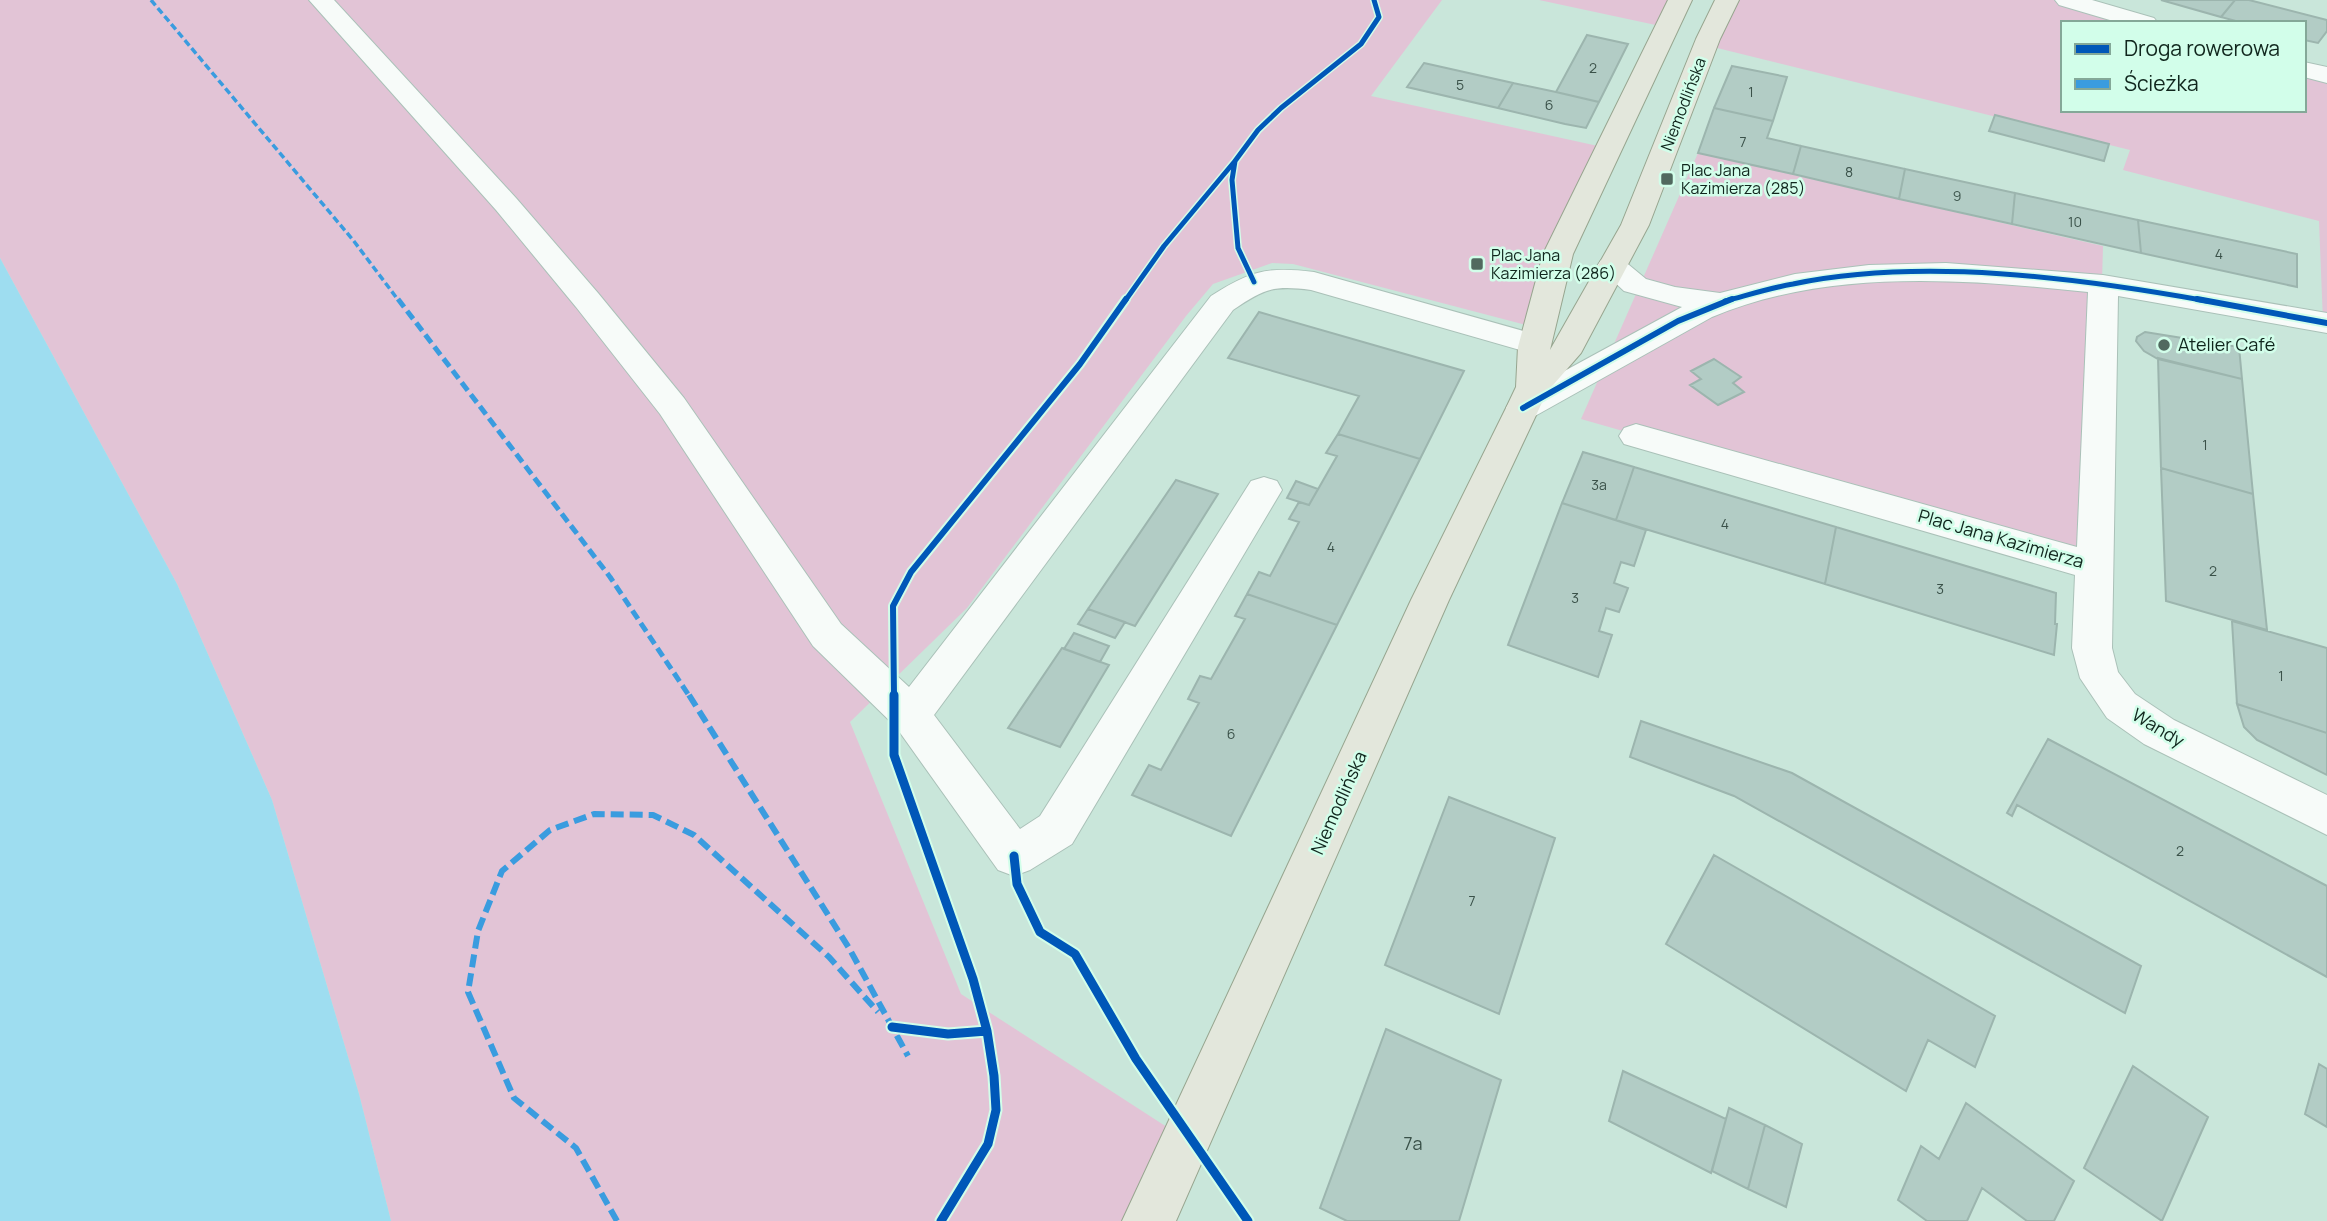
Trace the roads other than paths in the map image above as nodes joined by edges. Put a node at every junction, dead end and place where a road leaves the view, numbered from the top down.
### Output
1 (321, 0) edge
2 (1680, 0) edge
3 (1727, 0) edge
4 (2067, 0) edge
5 (2139, 21) edge
6 (2306, 70) edge
7 (2327, 75) edge
8 (1612, 265) junction
9 (2103, 284) junction
10 (1721, 302) junction
11 (2327, 323) edge
12 (1534, 344) junction
13 (1527, 397) junction
14 (1636, 436) dead end
15 (1264, 490) dead end
16 (2094, 566) junction
17 (911, 715) junction
18 (2327, 816) edge
19 (1149, 1221) edge

1 - 17 street
2 - 12 main road, Niemodlińska
3 - 8 main road, Niemodlińska
4 - 5 street
6 - 7 street
8 - 10 street
8 - 13 main road, Niemodlińska
9 - 10 street
9 - 11 street
9 - 16 street, Plac Jana Kazimierza
10 - 13 street
12 - 13 main road, Niemodlińska
12 - 17 street
13 - 19 main road, Niemodlińska
14 - 16 street, Plac Jana Kazimierza
15 - 17 street
16 - 18 street, Wandy

